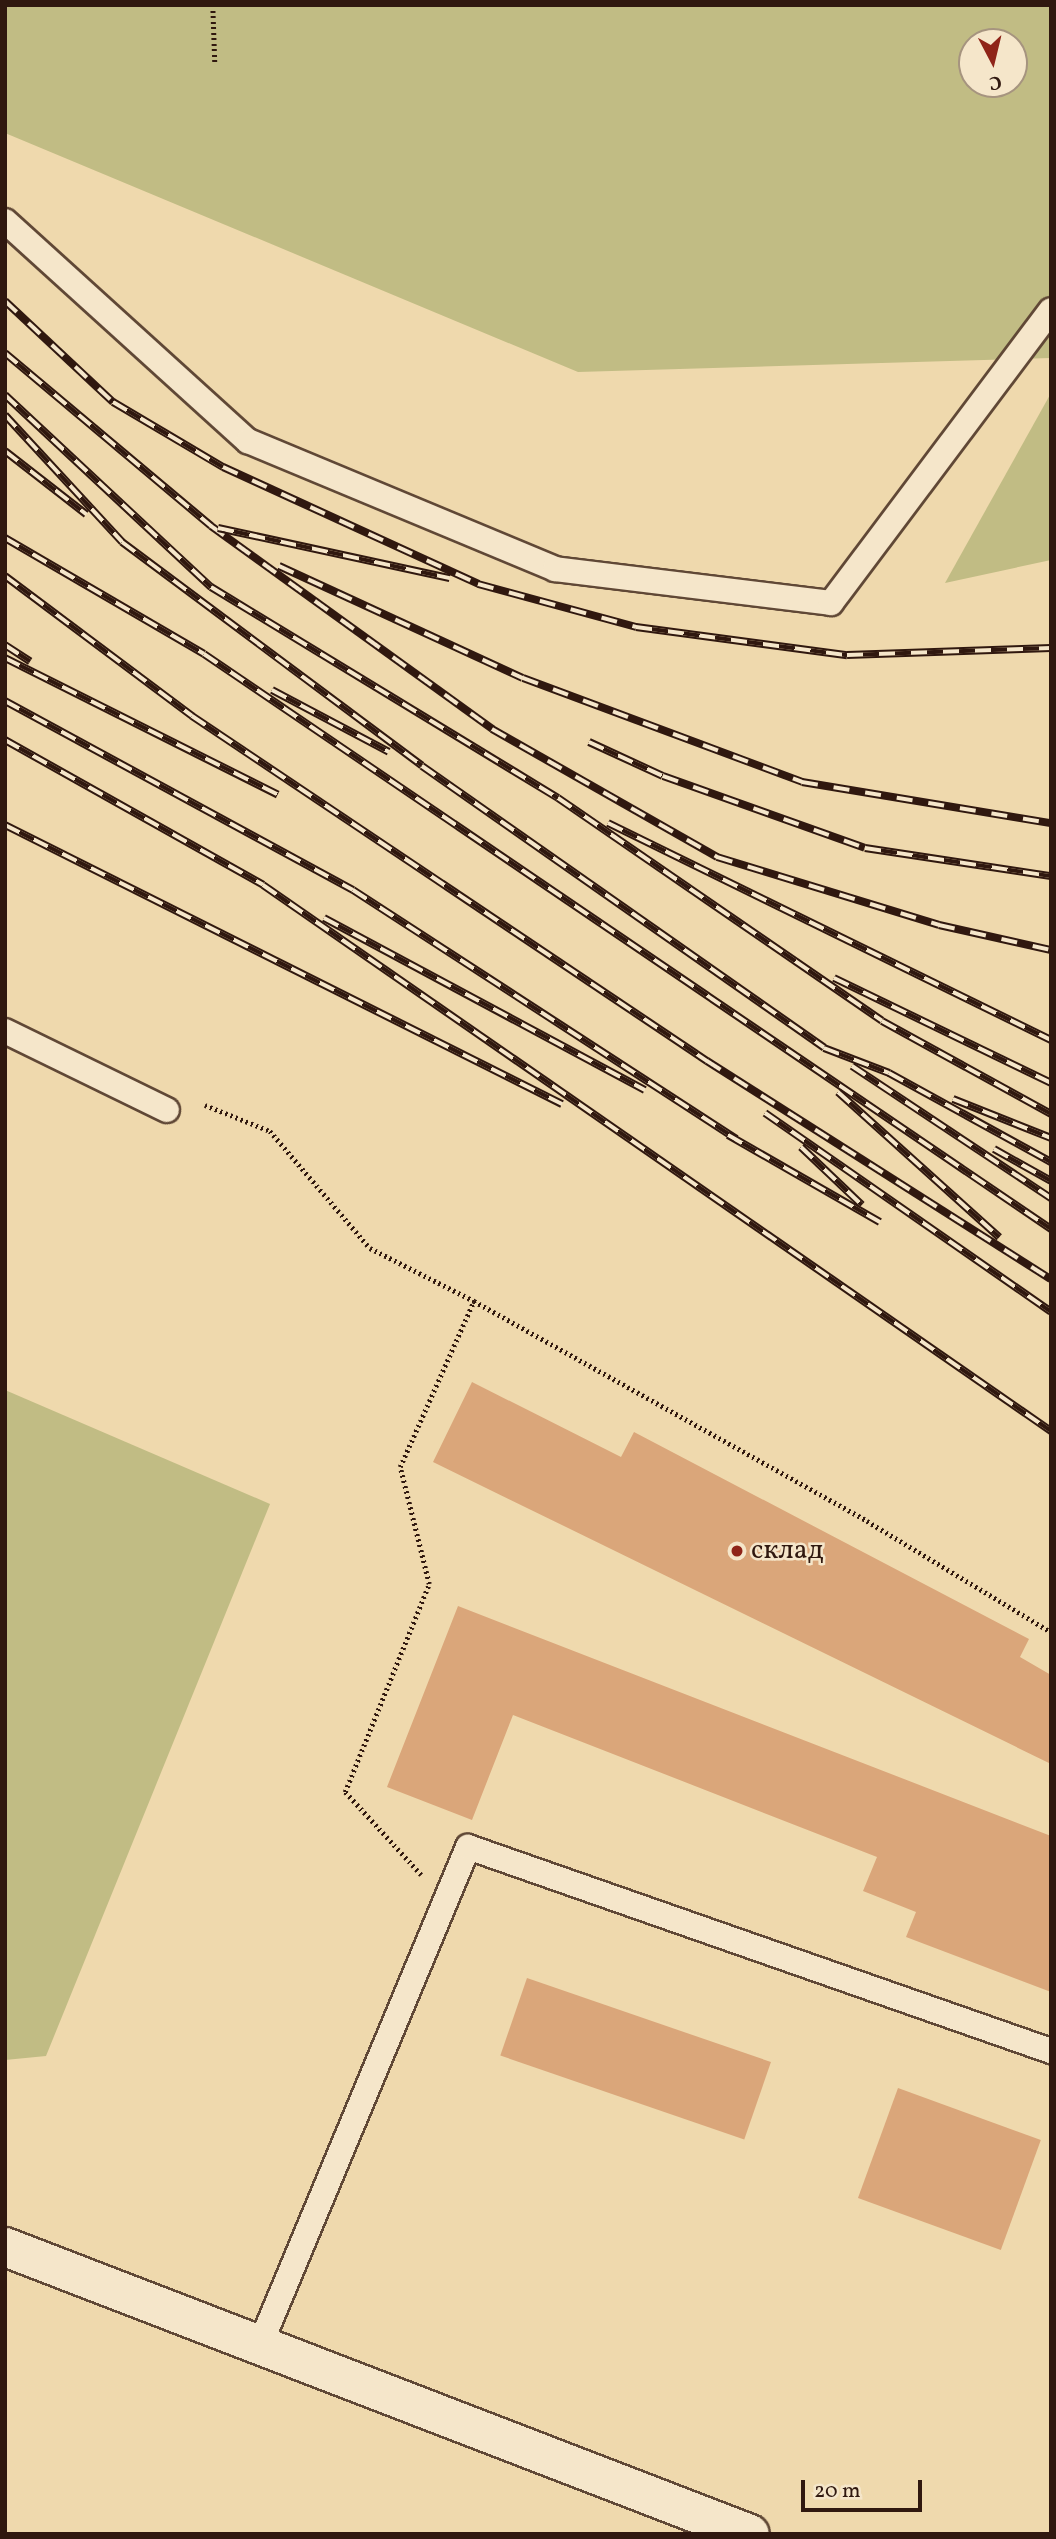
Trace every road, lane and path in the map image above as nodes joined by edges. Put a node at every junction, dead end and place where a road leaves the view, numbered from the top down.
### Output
1 (214, 5) edge
2 (215, 63) dead end
3 (5, 221) edge
4 (1051, 310) edge
5 (5, 1031) edge
6 (205, 1105) dead end
7 (167, 1110) dead end
8 (474, 1301) junction
9 (1051, 1632) edge
10 (446, 1901) junction
11 (1051, 2050) edge
12 (5, 2247) edge
13 (261, 2345) junction
14 (751, 2534) edge

1 - 2 path
3 - 4 lane
5 - 7 lane
6 - 8 path
8 - 9 path
8 - 10 path
10 - 11 lane
10 - 13 lane
12 - 13 street
13 - 14 street

